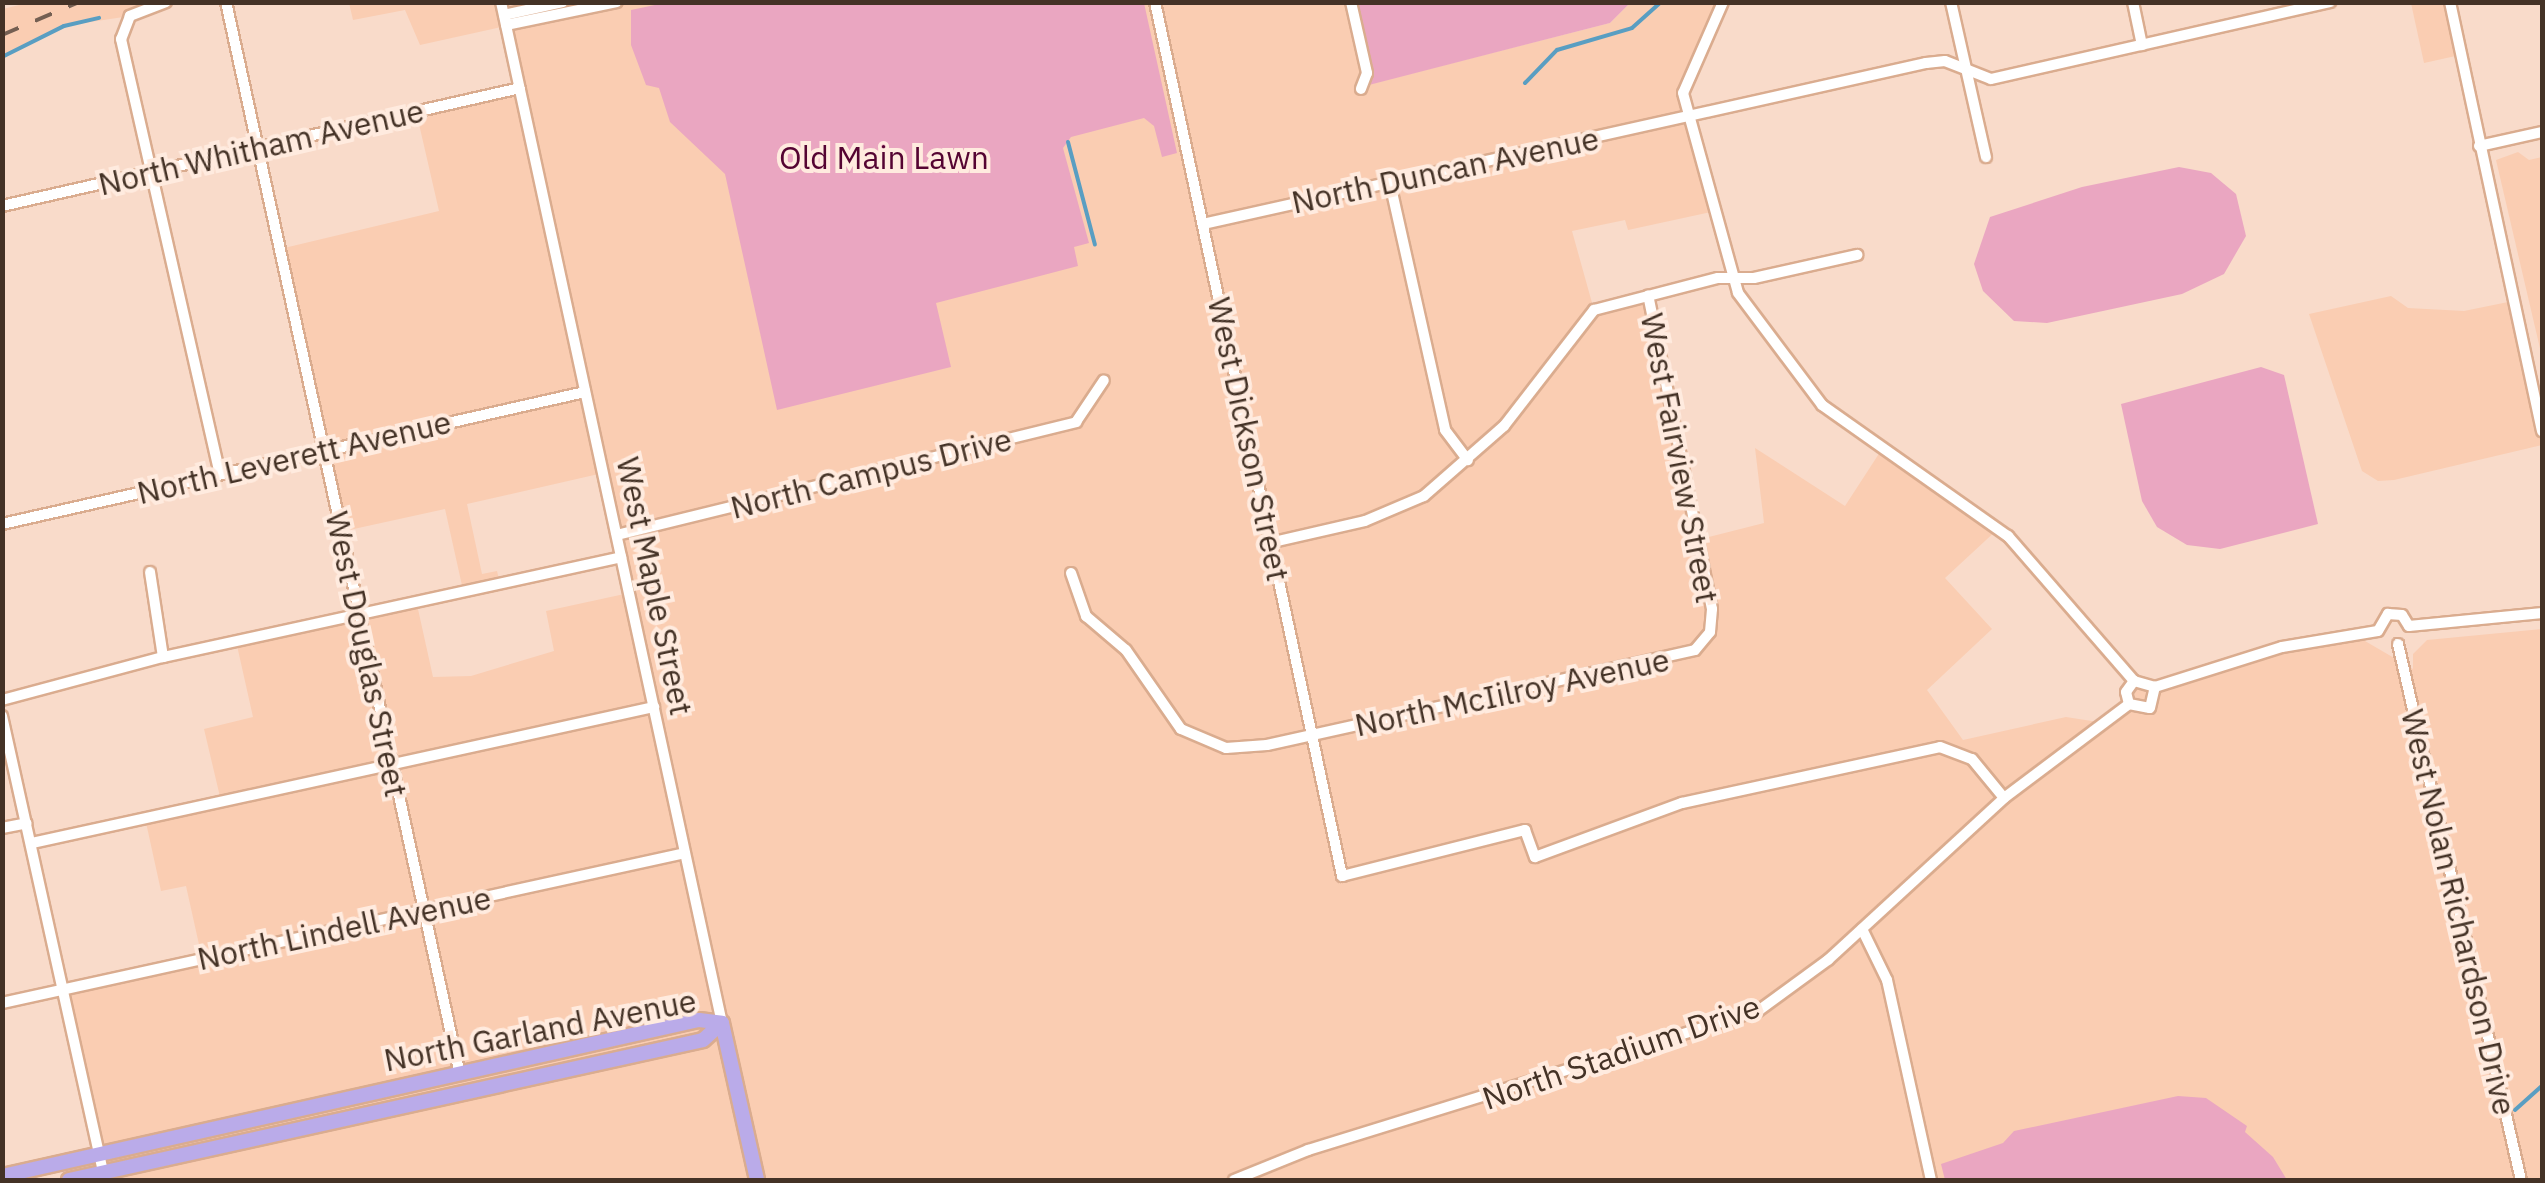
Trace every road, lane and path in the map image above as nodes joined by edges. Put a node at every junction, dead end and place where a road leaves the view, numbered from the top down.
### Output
1 (166, 2) edge
2 (226, 2) edge
3 (501, 2) edge
4 (563, 2) edge
5 (617, 2) edge
6 (1155, 2) edge
7 (1351, 2) edge
8 (1722, 2) edge
9 (1950, 2) edge
10 (2133, 2) edge
11 (2330, 2) edge
12 (2450, 2) edge
13 (505, 20) junction
14 (2142, 45) junction
15 (1966, 71) junction
16 (520, 88) junction
17 (1361, 89) dead end
18 (1688, 116) junction
19 (2542, 132) edge
20 (257, 146) junction
21 (2479, 146) junction
22 (1986, 157) dead end
23 (153, 172) junction
24 (1390, 183) junction
25 (2, 206) edge
26 (1203, 224) junction
27 (1856, 255) dead end
28 (1730, 279) junction
29 (1648, 296) junction
30 (1104, 380) dead end
31 (585, 392) junction
32 (2542, 430) edge
33 (322, 450) junction
34 (1468, 460) junction
35 (220, 473) junction
36 (2, 524) edge
37 (616, 535) junction
38 (1270, 543) junction
39 (621, 557) junction
40 (150, 572) dead end
41 (1071, 573) dead end
42 (357, 613) junction
43 (2542, 613) edge
44 (2409, 626) junction
45 (2378, 631) junction
46 (1707, 639) joint
47 (2398, 644) junction
48 (163, 658) junction
49 (2134, 681) junction
50 (2155, 687) junction
51 (2, 700) edge
52 (2129, 704) junction
53 (654, 707) junction
54 (2, 716) edge
55 (1313, 735) junction
56 (391, 764) junction
57 (2004, 798) junction
58 (26, 823) junction
59 (2, 828) edge
60 (32, 844) junction
61 (685, 853) junction
62 (423, 912) junction
63 (1862, 929) junction
64 (60, 990) junction
65 (2, 1003) edge
66 (722, 1023) junction
67 (460, 1071) junction
68 (96, 1156) junction
69 (2, 1176) edge
70 (104, 1177) edge
71 (69, 1180) edge
72 (758, 1180) edge
73 (1234, 1180) edge
74 (1931, 1180) edge
75 (2520, 1180) edge

1 - 23 street
2 - 20 street, West Douglas Street
3 - 13 street, West Maple Street
4 - 13 street
5 - 13 street
6 - 26 street, West Dickson Street
7 - 17 street
8 - 18 street
9 - 15 street
10 - 14 street
11 - 14 street, North Duncan Avenue
12 - 21 street
13 - 16 street, West Maple Street
14 - 15 street, North Duncan Avenue
15 - 18 street, North Duncan Avenue
15 - 22 street
16 - 20 street, North Whitham Avenue
16 - 31 street, West Maple Street
18 - 24 street, North Duncan Avenue
18 - 28 street
19 - 21 street
20 - 23 street, North Whitham Avenue
20 - 33 street, West Douglas Street
21 - 32 street
23 - 25 street, North Whitham Avenue
23 - 35 street
24 - 26 street, North Duncan Avenue
24 - 34 street
26 - 38 street, West Dickson Street
27 - 28 street
28 - 29 street
28 - 49 street
29 - 34 street
29 - 46 street, West Fairview Street
30 - 37 street, North Campus Drive
31 - 33 street, North Leverett Avenue
31 - 37 street, West Maple Street
33 - 35 street, North Leverett Avenue
33 - 42 street, West Douglas Street
34 - 38 street
35 - 36 street, North Leverett Avenue
37 - 39 street, West Maple Street
38 - 55 street, West Dickson Street
39 - 42 street
39 - 53 street, West Maple Street
40 - 48 street
41 - 55 street, North McIilroy Avenue
42 - 48 street
42 - 56 street, West Douglas Street
43 - 44 street
44 - 45 street
44 - 47 street
45 - 47 street
45 - 50 street
46 - 55 street, North McIilroy Avenue
47 - 75 street, West Nolan Richardson Drive
48 - 51 street
49 - 50 street
49 - 52 street
50 - 52 street, North Stadium Drive
52 - 57 street, North Stadium Drive
53 - 56 street
53 - 61 street, West Maple Street
54 - 58 street
55 - 57 street, West Dickson Street
56 - 60 street
56 - 62 street, West Douglas Street
57 - 63 street, North Stadium Drive
58 - 59 street
58 - 60 street
60 - 64 street
61 - 62 street, North Lindell Avenue
61 - 66 street, West Maple Street
62 - 64 street, North Lindell Avenue
62 - 67 street, West Douglas Street
63 - 73 street, North Stadium Drive
63 - 74 street
64 - 65 street, North Lindell Avenue
64 - 68 street
66 - 67 main road, North Garland Avenue
66 - 70 main road, North Garland Avenue
66 - 72 main road, West Maple Street
67 - 68 main road, North Garland Avenue
68 - 69 main road, North Garland Avenue
68 - 70 street
70 - 71 main road, North Garland Avenue

